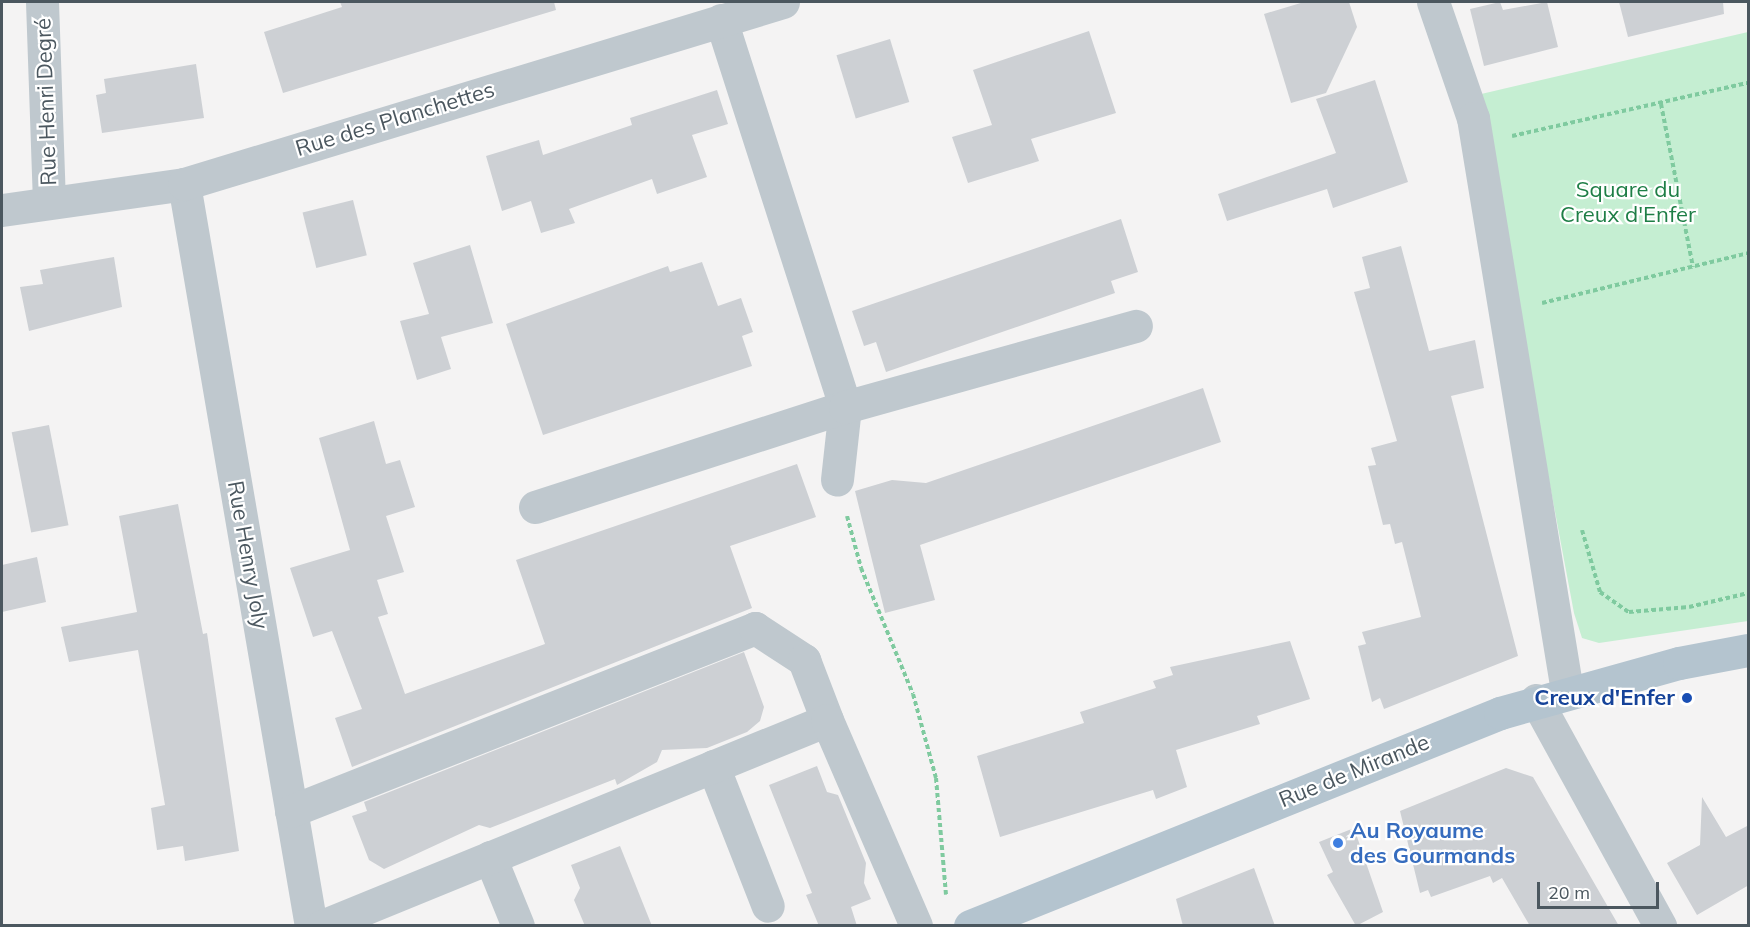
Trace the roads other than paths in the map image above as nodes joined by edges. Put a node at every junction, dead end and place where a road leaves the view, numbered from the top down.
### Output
1 (42, 2) edge
2 (783, 2) edge
3 (1432, 2) edge
4 (721, 21) junction
5 (184, 184) junction
6 (49, 202) junction
7 (2, 210) edge
8 (1136, 326) dead end
9 (844, 408) junction
10 (837, 480) road end
11 (535, 507) dead end
12 (1749, 650) edge
13 (1567, 691) junction
14 (1536, 700) junction
15 (827, 720) junction
16 (713, 766) junction
17 (291, 811) junction
18 (490, 857) junction
19 (768, 906) dead end
20 (958, 915) edge
21 (311, 926) edge
22 (322, 926) edge
23 (518, 926) edge
24 (916, 926) edge
25 (1660, 926) edge

1 - 6 street, Rue Henri Degré
2 - 4 street, Rue des Planchettes
3 - 13 street
4 - 5 street, Rue des Planchettes
4 - 9 street
5 - 6 street, Rue des Planchettes
5 - 17 street, Rue Henry Joly
6 - 7 street, Rue des Planchettes
8 - 9 street
9 - 10 street
9 - 11 street
12 - 13 main road, Rue de Mirande
13 - 14 main road, Rue de Mirande
14 - 20 main road, Rue de Mirande
14 - 25 street
15 - 16 street
15 - 17 street
15 - 24 street
16 - 18 street
16 - 19 street
17 - 21 street, Rue Henry Joly
18 - 22 street
18 - 23 street

